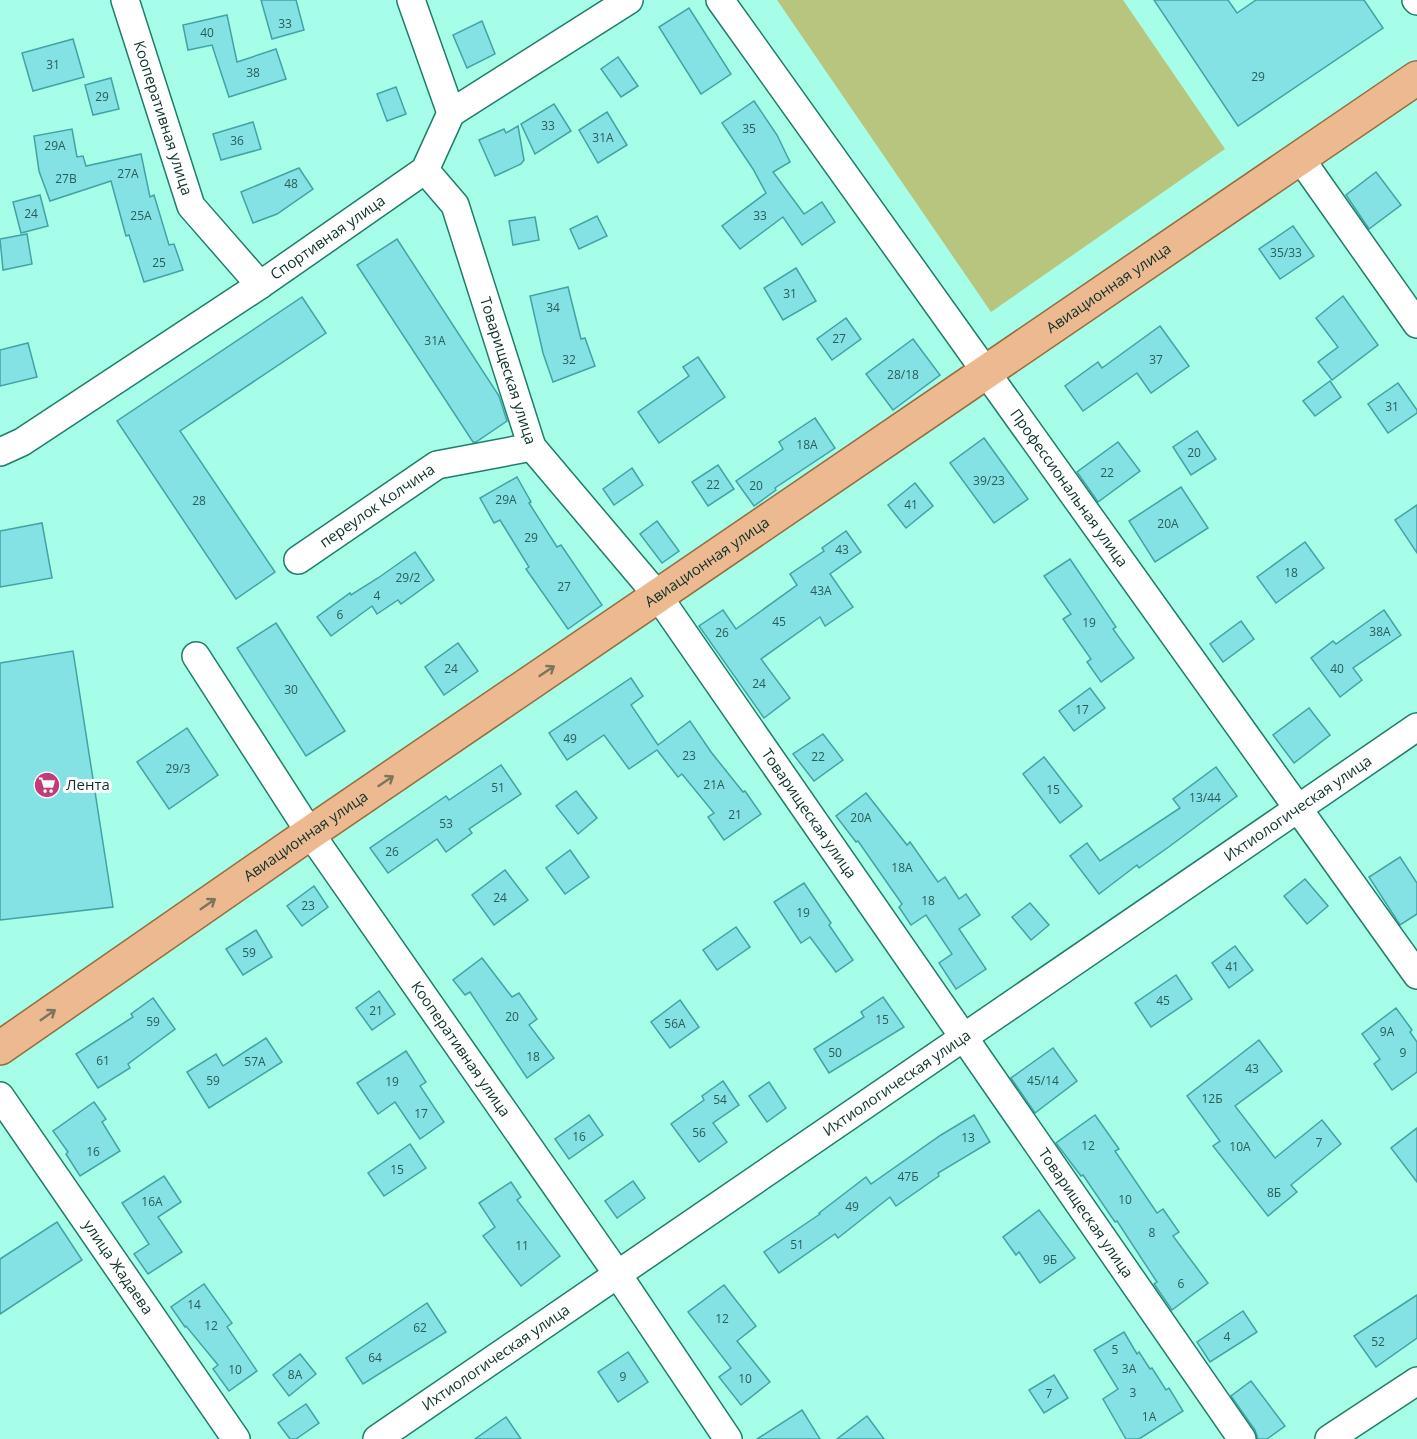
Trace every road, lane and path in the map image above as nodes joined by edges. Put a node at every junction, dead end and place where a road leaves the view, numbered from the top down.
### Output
1 (125, 0) edge
2 (411, 0) edge
3 (629, 0) edge
4 (720, 0) edge
5 (1417, 78) edge
6 (451, 113) junction
7 (1300, 158) junction
8 (425, 170) junction
9 (260, 285) junction
10 (1417, 324) edge
11 (986, 373) junction
12 (531, 447) junction
13 (0, 452) edge
14 (298, 560) dead end
15 (658, 596) junction
16 (196, 656) dead end
17 (1417, 727) edge
18 (1298, 808) junction
19 (310, 833) junction
20 (1417, 975) edge
21 (964, 1037) junction
22 (0, 1048) edge
23 (0, 1096) edge
24 (618, 1275) junction
25 (1417, 1381) edge
26 (236, 1439) edge
27 (377, 1439) edge
28 (728, 1439) edge
29 (1242, 1439) edge
30 (1329, 1439) edge

1 - 9 street, Кооперативная улица
2 - 6 street
3 - 6 street
4 - 11 street, Профессиональная улица
5 - 7 main road, Авиационная улица
6 - 8 street
7 - 10 street
7 - 11 main road, Авиационная улица
8 - 9 street, Спортивная улица
8 - 12 street, Товарищеская улица
9 - 13 street, Спортивная улица
11 - 15 main road, Авиационная улица
11 - 18 street, Профессиональная улица
12 - 14 street, переулок Колчина
12 - 15 street, Товарищеская улица
19 -> 15 main road, Авиационная улица
15 - 21 street, Товарищеская улица
16 - 19 street, Кооперативная улица
17 - 18 street, Ихтиологическая улица
18 - 20 street, Профессиональная улица
18 - 21 street, Ихтиологическая улица
22 -> 19 main road, Авиационная улица
19 - 24 street, Кооперативная улица
21 - 24 street, Ихтиологическая улица
21 - 29 street, Товарищеская улица
23 - 26 street, улица Жадаева
24 - 27 street, Ихтиологическая улица
24 - 28 street, Кооперативная улица
25 - 30 street

